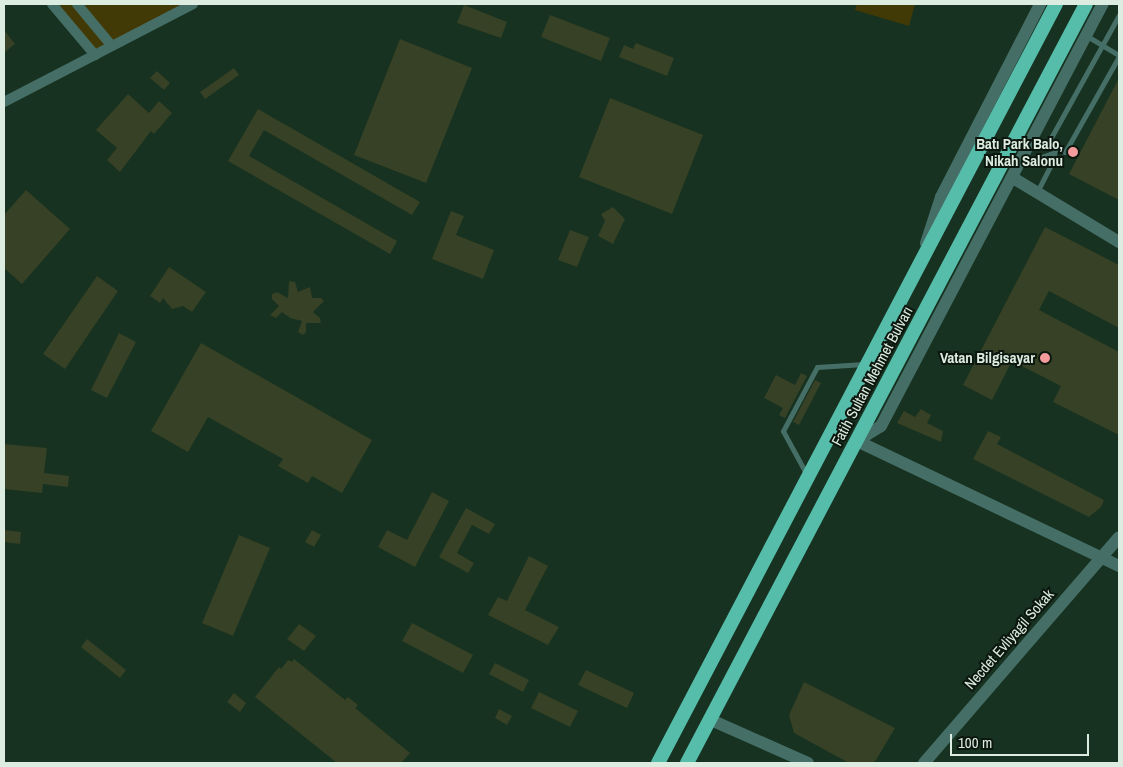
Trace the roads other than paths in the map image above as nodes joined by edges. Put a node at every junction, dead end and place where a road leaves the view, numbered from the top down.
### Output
1 (52, 4) edge
2 (77, 4) edge
3 (193, 4) edge
4 (1040, 4) edge
5 (1056, 4) edge
6 (1086, 4) edge
7 (1103, 4) edge
8 (1119, 15) edge
9 (1086, 36) junction
10 (111, 45) junction
11 (1103, 45) junction
12 (95, 55) junction
13 (1119, 55) edge
14 (4, 102) edge
15 (1052, 102) junction
16 (1056, 147) junction
17 (1008, 153) junction
18 (1053, 153) junction
19 (1020, 164) junction
20 (1013, 178) junction
21 (1037, 192) junction
22 (1119, 242) edge
23 (916, 270) junction
24 (867, 364) junction
25 (857, 441) junction
26 (808, 477) junction
27 (1119, 537) edge
28 (1102, 558) junction
29 (1119, 566) edge
30 (711, 720) junction
31 (658, 763) edge
32 (687, 763) edge
33 (808, 763) edge
34 (924, 763) edge

1 - 12 street
2 - 10 street
3 - 10 street
4 - 23 street
5 - 23 highway, Fatih Sultan Mehmet Bulvarı
6 - 17 highway, Fatih Sultan Mehmet Bulvarı
7 - 9 street
8 - 11 lane
9 - 11 lane
9 - 15 street
10 - 12 street
11 - 13 lane
11 - 16 lane
12 - 14 street
13 - 16 lane
15 - 17 street
15 - 19 street
16 - 18 lane
17 - 25 highway, Fatih Sultan Mehmet Bulvarı
18 - 19 lane
18 - 21 lane
19 - 20 street
20 - 21 street
20 - 25 street
21 - 22 street
23 - 24 highway, Fatih Sultan Mehmet Bulvarı
24 - 26 highway, Fatih Sultan Mehmet Bulvarı
24 - 26 lane
25 - 28 street
25 - 30 highway, Fatih Sultan Mehmet Bulvarı
26 - 31 highway, Fatih Sultan Mehmet Bulvarı
27 - 28 street, Necdet Evliyagil Sokak
28 - 29 street
28 - 34 street, Necdet Evliyagil Sokak
30 - 32 highway, Fatih Sultan Mehmet Bulvarı
30 - 33 street

